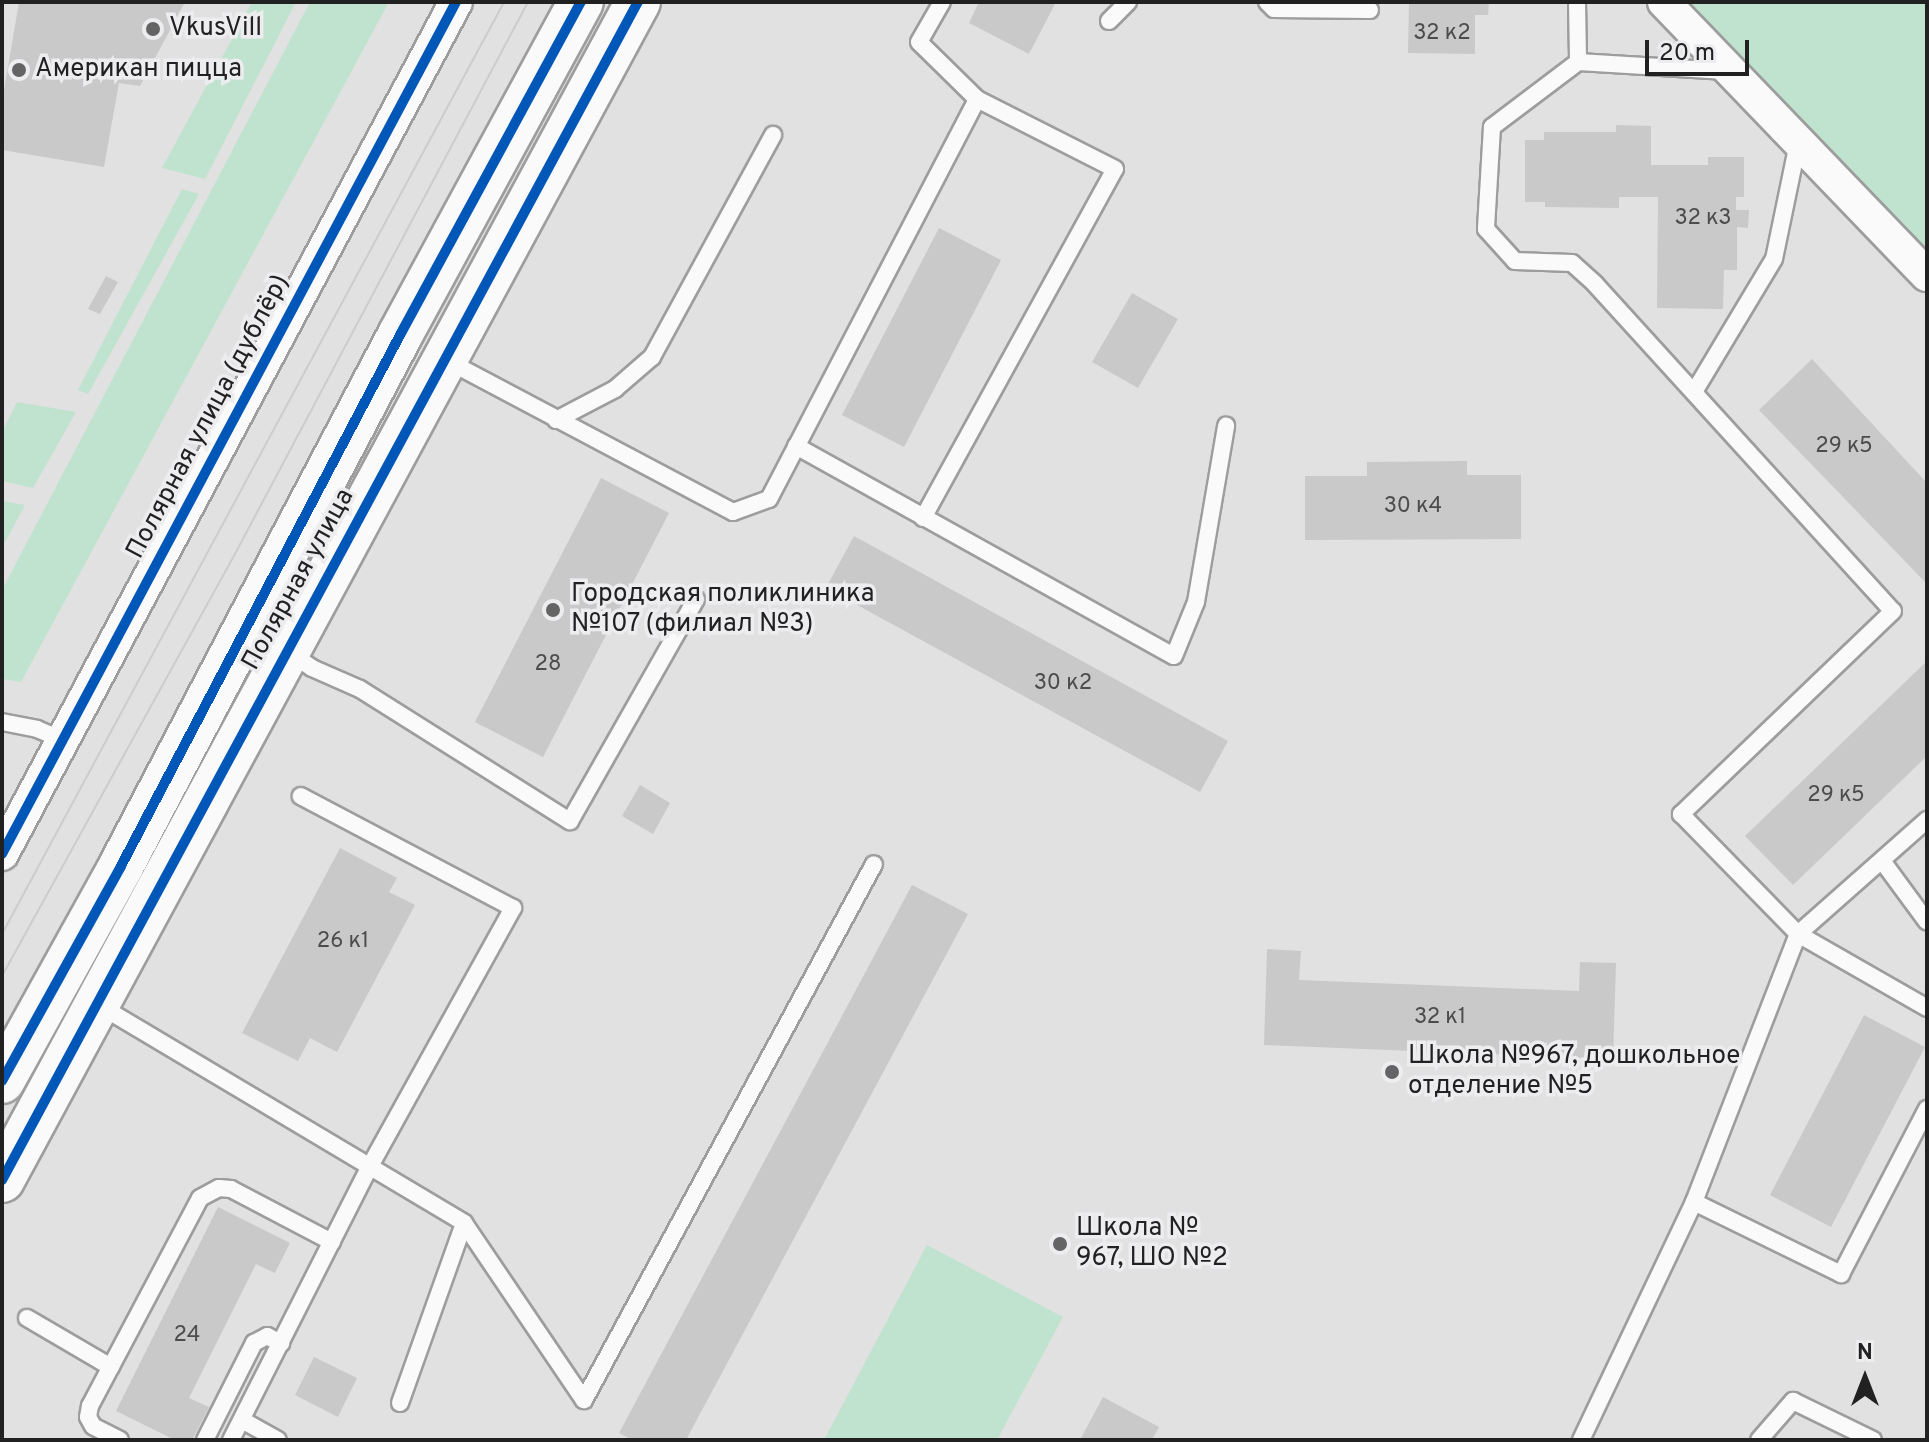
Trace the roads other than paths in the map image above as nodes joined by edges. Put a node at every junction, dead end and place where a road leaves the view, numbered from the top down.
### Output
1 (456, 2) edge
2 (581, 2) edge
3 (638, 2) edge
4 (942, 2) edge
5 (1128, 2) edge
6 (1267, 2) edge
7 (1577, 2) edge
8 (1664, 2) edge
9 (1370, 10) dead end
10 (1109, 21) dead end
11 (1578, 62) junction
12 (1731, 71) junction
13 (977, 99) junction
14 (773, 135) dead end
15 (1798, 143) junction
16 (1927, 275) edge
17 (444, 360) junction
18 (1694, 392) junction
19 (556, 420) junction
20 (1226, 426) dead end
21 (796, 446) junction
22 (923, 518) junction
23 (696, 599) dead end
24 (285, 651) junction
25 (2, 722) edge
26 (61, 739) junction
27 (301, 796) dead end
28 (1927, 820) edge
29 (2, 854) edge
30 (1883, 862) junction
31 (874, 864) dead end
32 (1927, 922) edge
33 (1798, 934) junction
34 (96, 1003) junction
35 (1927, 1008) edge
36 (2, 1081) edge
37 (1927, 1109) edge
38 (370, 1166) junction
39 (2, 1180) edge
40 (1694, 1202) junction
41 (464, 1223) junction
42 (332, 1242) junction
43 (27, 1318) dead end
44 (281, 1343) junction
45 (111, 1367) junction
46 (400, 1403) dead end
47 (242, 1420) junction
48 (120, 1440) edge
49 (205, 1440) edge
50 (231, 1440) edge
51 (278, 1440) edge
52 (1581, 1440) edge
53 (1759, 1440) edge
54 (1873, 1440) edge

1 - 26 street, Полярная улица (дублёр)
2 - 36 main road, Полярная улица
3 - 17 main road, Полярная улица
4 - 13 lane
5 - 10 lane
6 - 9 lane
7 - 11 lane
8 - 12 street
11 - 12 lane
11 - 18 lane
12 - 15 street
13 - 21 lane
13 - 22 lane
14 - 19 lane
15 - 16 street
15 - 18 lane
17 - 19 lane
17 - 24 main road, Полярная улица
18 - 33 lane
19 - 21 lane
20 - 22 lane
21 - 22 lane
23 - 24 lane
24 - 34 main road, Полярная улица
25 - 26 lane
26 - 29 street, Полярная улица (дублёр)
27 - 38 lane
28 - 30 lane
30 - 32 lane
30 - 33 lane
31 - 41 lane
33 - 35 lane
33 - 40 lane
34 - 38 lane
34 - 39 main road, Полярная улица
37 - 40 lane
38 - 41 lane
38 - 42 lane
40 - 52 lane
41 - 46 lane
42 - 44 lane
42 - 45 lane
43 - 45 lane
44 - 47 lane
44 - 49 lane
45 - 48 lane
47 - 50 lane
47 - 51 lane
53 - 54 lane

